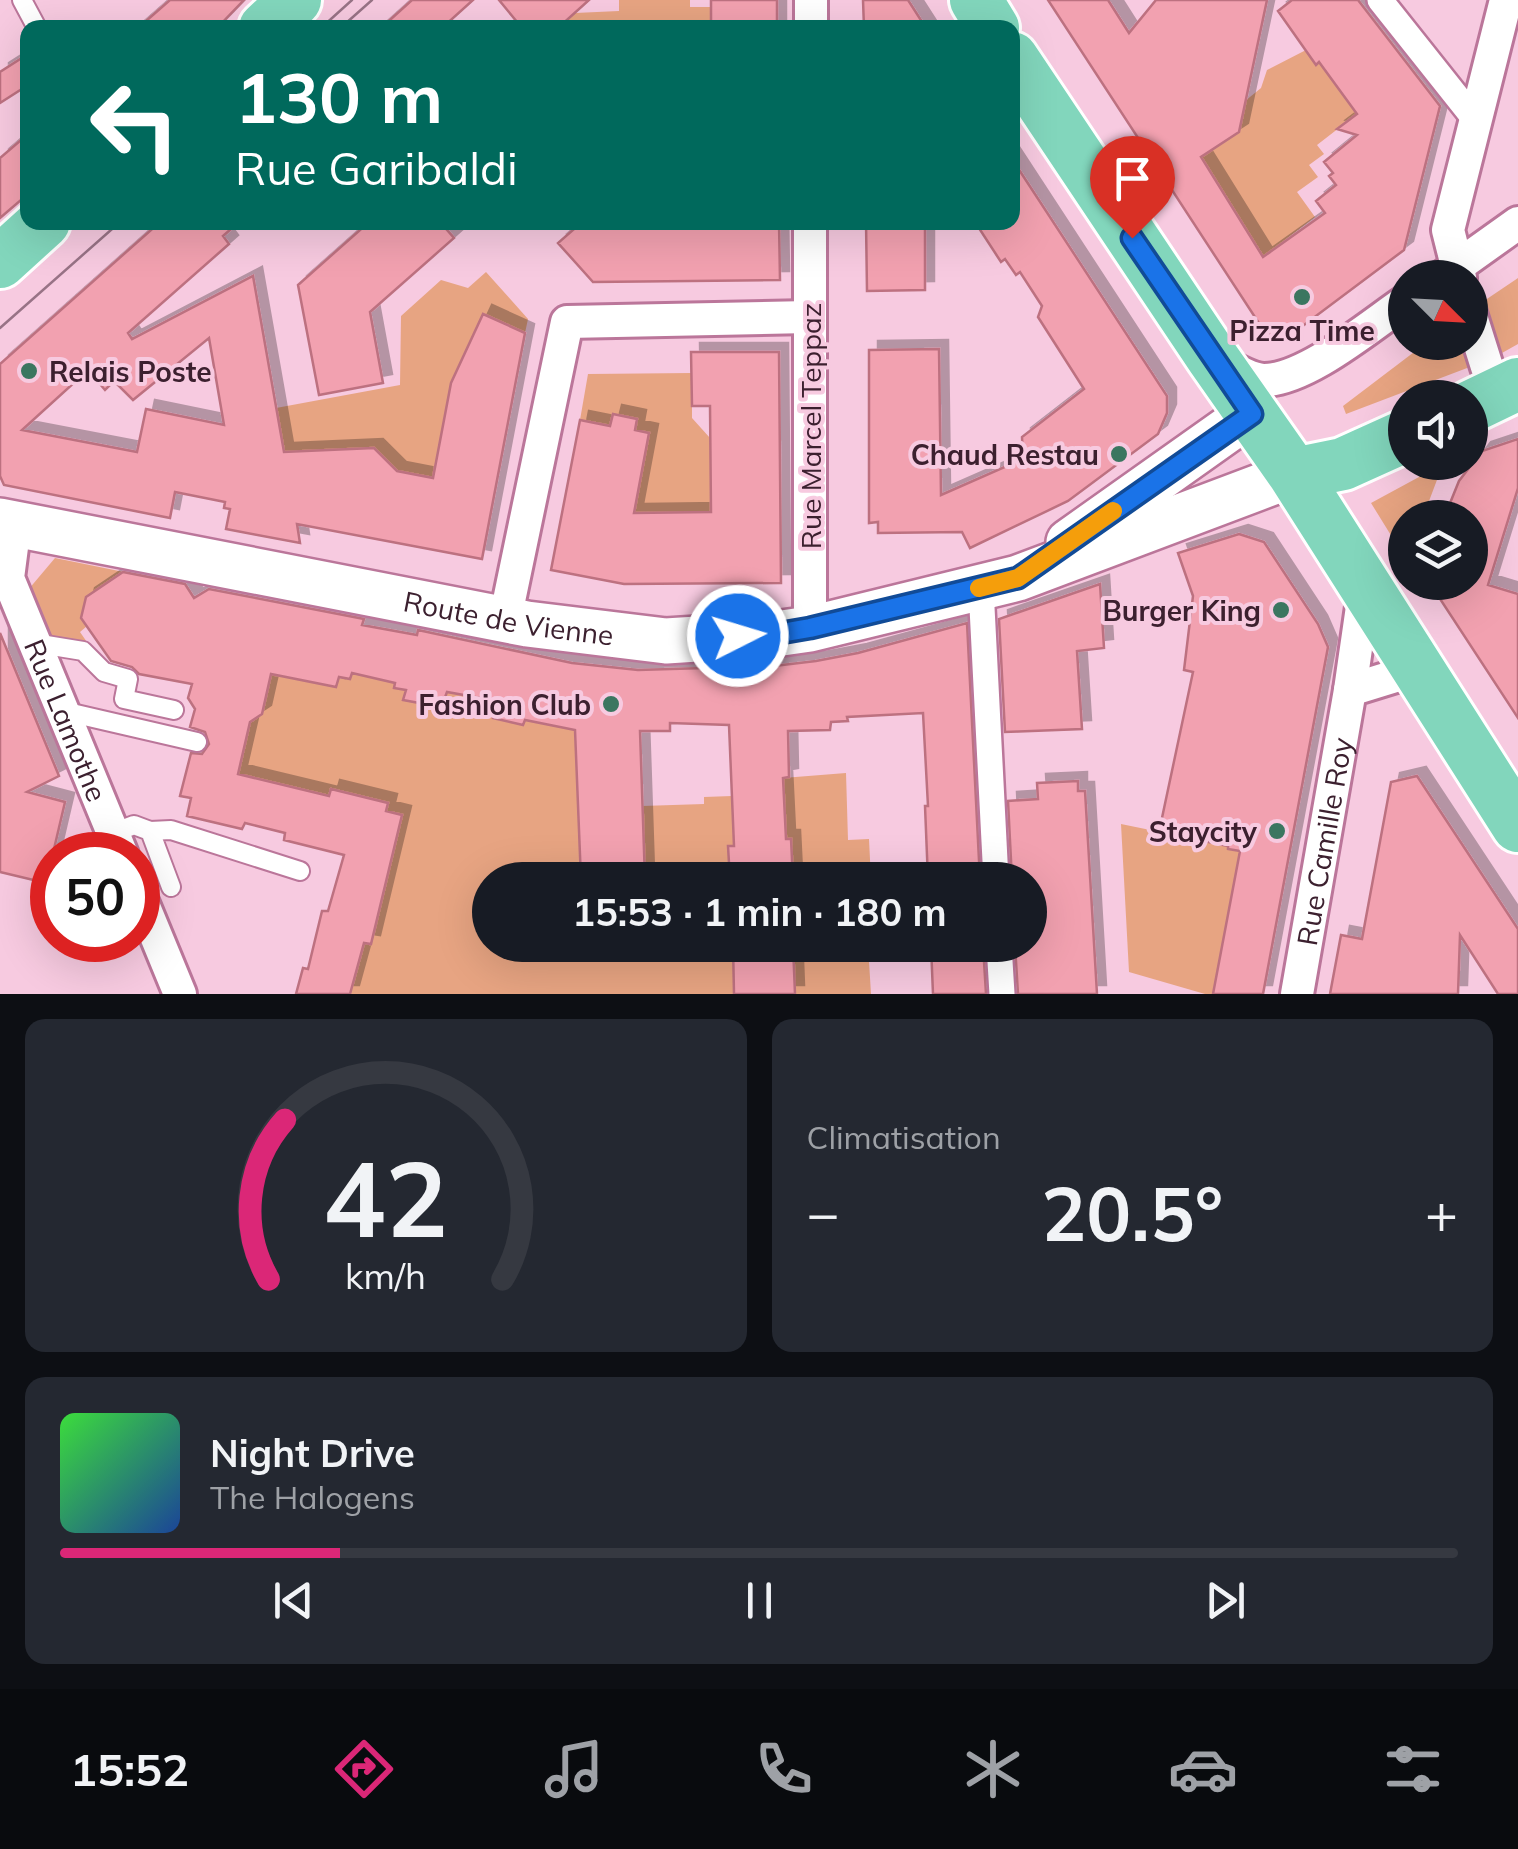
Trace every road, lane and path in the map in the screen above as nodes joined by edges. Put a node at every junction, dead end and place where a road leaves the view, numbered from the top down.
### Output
1 (1380, 0) edge
2 (1506, 0) edge
3 (1020, 70) edge
4 (1477, 122) junction
5 (1518, 222) edge
6 (35, 230) edge
7 (810, 230) edge
8 (1451, 260) edge
9 (1470, 260) edge
10 (0, 262) edge
11 (1388, 314) edge
12 (810, 316) junction
13 (1212, 357) junction
14 (1485, 360) edge
15 (1497, 394) edge
16 (1252, 414) junction
17 (1388, 444) edge
18 (1294, 474) junction
19 (7, 522) edge
20 (1000, 583) junction
21 (1366, 586) junction
22 (505, 620) junction
23 (810, 628) junction
24 (34, 643) junction
25 (1418, 669) junction
26 (1350, 690) junction
27 (174, 710) dead end
28 (63, 711) junction
29 (197, 742) dead end
30 (1518, 826) edge
31 (113, 832) edge
32 (128, 832) edge
33 (150, 832) joint
34 (160, 857) edge
35 (995, 862) edge
36 (300, 871) dead end
37 (172, 887) dead end
38 (160, 945) edge
39 (1001, 962) edge
40 (180, 994) edge
41 (1002, 994) edge
42 (1297, 994) edge

1 - 4 street
2 - 4 street
3 - 13 main road
4 - 8 street
5 - 9 street
6 - 10 main road
7 - 12 street, Rue Marcel Teppaz
11 - 13 street
12 - 22 street
12 - 23 street, Rue Marcel Teppaz
13 - 16 main road
14 - 15 street
16 - 18 main road
16 - 20 main road, Route de Vienne
17 - 18 main road
18 - 20 main road, Route de Vienne
18 - 21 main road
19 - 22 main road, Route de Vienne
19 - 24 street, Rue Lamothe
20 - 23 main road, Route de Vienne
20 - 35 street
21 - 25 main road
21 - 26 street, Rue Camille Roy
22 - 23 main road, Route de Vienne
24 - 27 lane
24 - 28 street, Rue Lamothe
25 - 26 street
25 - 30 main road
26 - 42 street, Rue Camille Roy
28 - 29 lane
28 - 31 street, Rue Lamothe
32 - 33 lane
33 - 36 lane
34 - 37 lane
38 - 40 street
39 - 41 street

